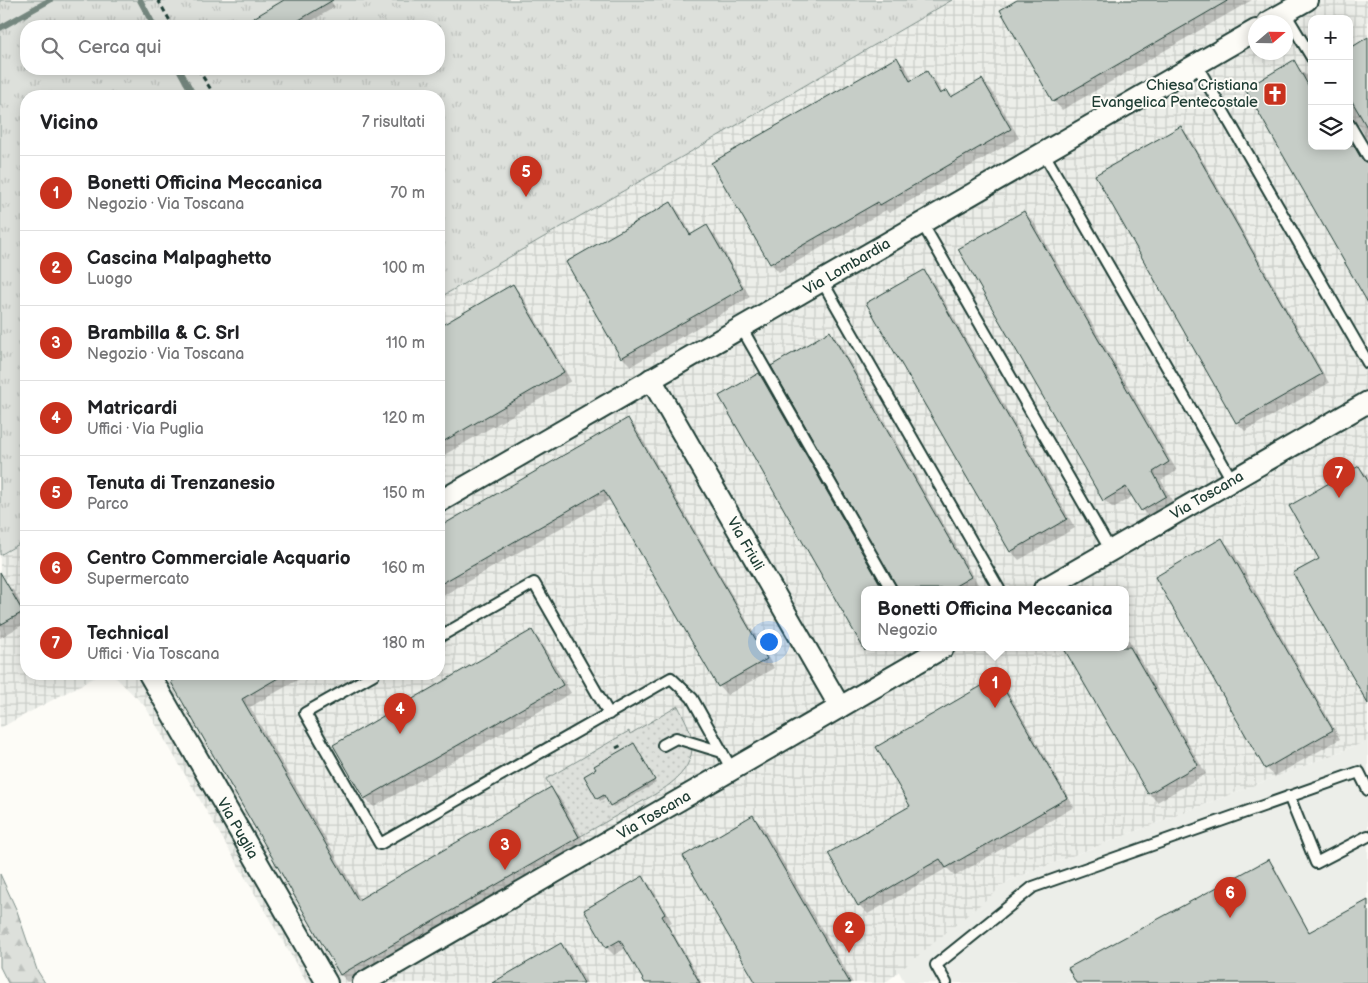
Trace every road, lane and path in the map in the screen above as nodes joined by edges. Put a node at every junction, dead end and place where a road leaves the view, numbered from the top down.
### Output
1 (158, 0) edge
2 (1307, 0) edge
3 (1285, 12) junction
4 (1280, 15) edge
5 (170, 20) edge
6 (1248, 35) edge
7 (1308, 51) edge
8 (1196, 64) junction
9 (202, 75) edge
10 (211, 90) edge
11 (1353, 131) edge
12 (1043, 152) junction
13 (1368, 156) edge
14 (922, 223) junction
15 (822, 281) junction
16 (741, 327) junction
17 (1368, 363) edge
18 (651, 379) junction
19 (1368, 402) edge
20 (1232, 480) junction
21 (445, 499) edge
22 (1110, 551) junction
23 (890, 586) edge
24 (997, 586) edge
25 (1049, 586) edge
26 (445, 634) edge
27 (931, 651) edge
28 (151, 680) edge
29 (363, 680) edge
30 (840, 707) junction
31 (608, 714) junction
32 (621, 744) dead end
33 (663, 745) dead end
34 (616, 748) dead end
35 (722, 752) junction
36 (732, 770) junction
37 (1368, 790) edge
38 (1289, 796) junction
39 (1368, 836) edge
40 (327, 983) edge
41 (363, 983) edge
42 (946, 983) edge

1 - 5 path
2 - 3 street
3 - 4 street
3 - 7 lane
6 - 8 street, Via Lombardia
8 - 12 street, Via Lombardia
8 - 17 lane
9 - 10 path
11 - 13 lane
12 - 14 street, Via Lombardia
12 - 20 lane
14 - 15 street, Via Lombardia
14 - 22 lane
15 - 16 street, Via Lombardia
15 - 24 lane
16 - 18 street, Via Lombardia
16 - 23 lane
18 - 21 street, Via Lombardia
18 - 30 street, Via Friuli
19 - 20 street, Via Toscana
20 - 22 street, Via Toscana
22 - 25 street, Via Toscana
26 - 31 lane
27 - 30 street, Via Toscana
28 - 40 street, Via Puglia
29 - 31 lane
30 - 36 street, Via Toscana
31 - 35 lane
32 - 34 path
33 - 35 lane
35 - 36 lane
36 - 41 street, Via Toscana
37 - 38 lane
38 - 39 lane
38 - 42 lane

